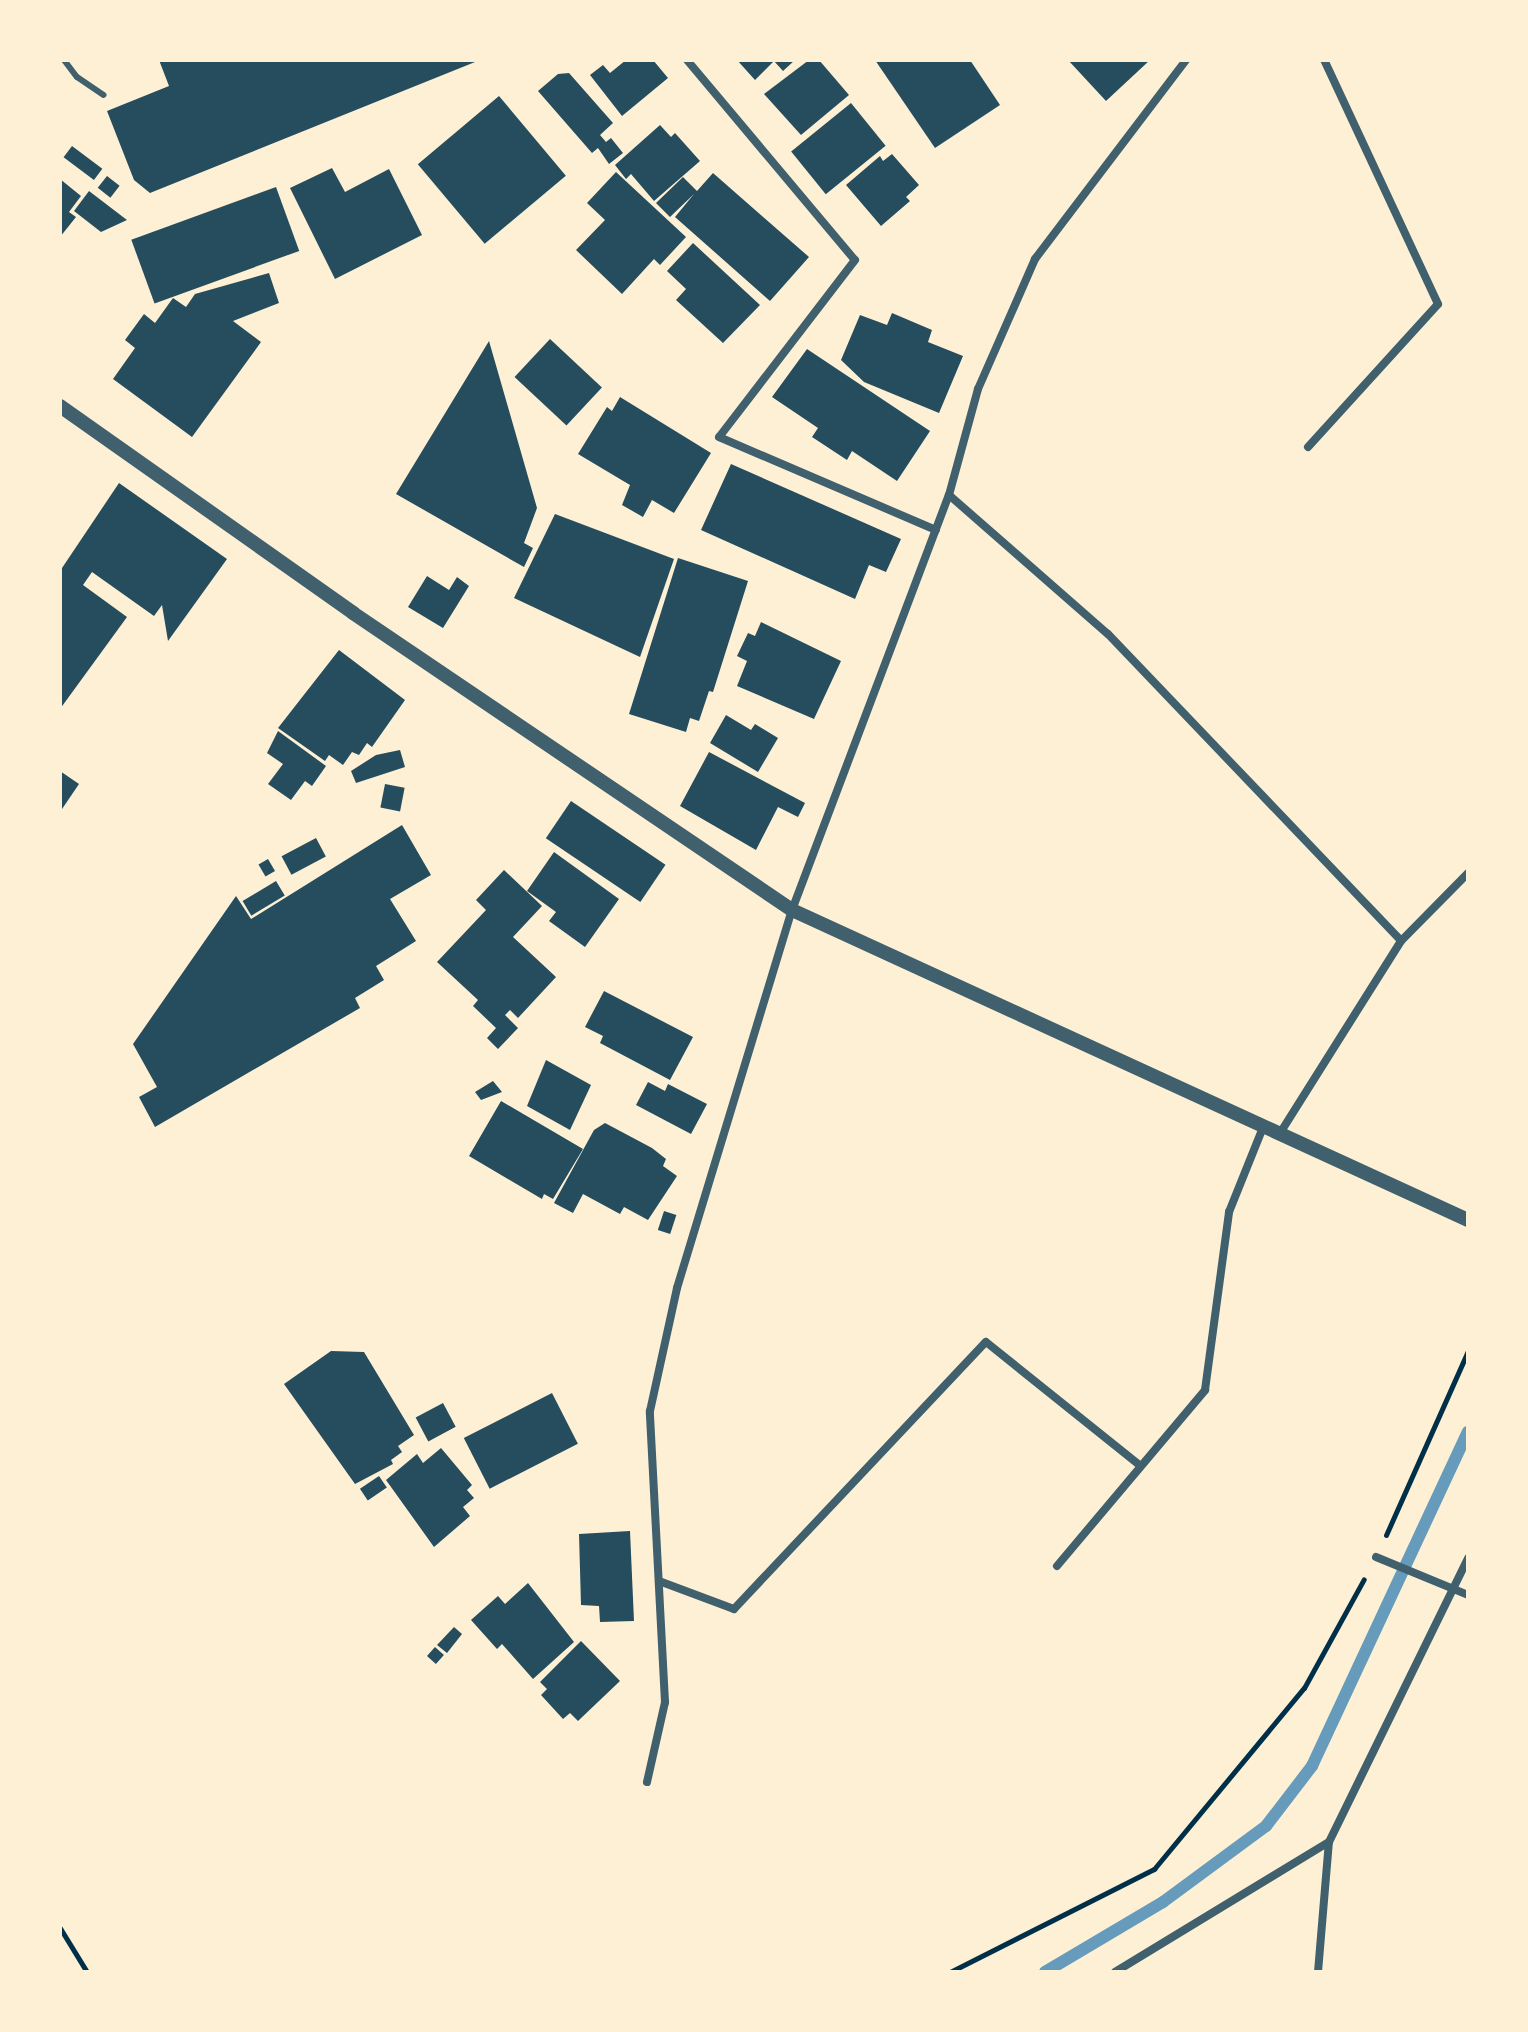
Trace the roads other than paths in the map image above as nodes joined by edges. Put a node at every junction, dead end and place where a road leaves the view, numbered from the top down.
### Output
1 (64, 60) edge
2 (687, 60) edge
3 (1186, 60) edge
4 (1324, 60) edge
5 (104, 95) dead end
6 (60, 406) edge
7 (1308, 447) dead end
8 (949, 495) junction
9 (936, 530) junction
10 (1468, 873) edge
11 (792, 910) junction
12 (1401, 941) junction
13 (1264, 1125) junction
14 (1280, 1133) junction
15 (1468, 1220) edge
16 (1141, 1466) junction
17 (1381, 1558) road end
18 (1468, 1558) edge
19 (1057, 1566) dead end
20 (659, 1581) junction
21 (1455, 1591) junction
22 (1468, 1595) edge
23 (647, 1782) dead end
24 (1329, 1842) junction
25 (1115, 1972) edge
26 (1318, 1972) edge

1 - 5 lane
2 - 9 street
3 - 8 street
4 - 7 street
6 - 11 street
8 - 9 street
8 - 12 street
9 - 11 street
10 - 12 street
11 - 13 street
11 - 20 street
12 - 14 street
13 - 14 street
13 - 16 street
14 - 15 street
16 - 19 street
16 - 20 street
17 - 21 street
18 - 21 street
20 - 23 street
21 - 22 street
21 - 24 street
24 - 25 street
24 - 26 street

